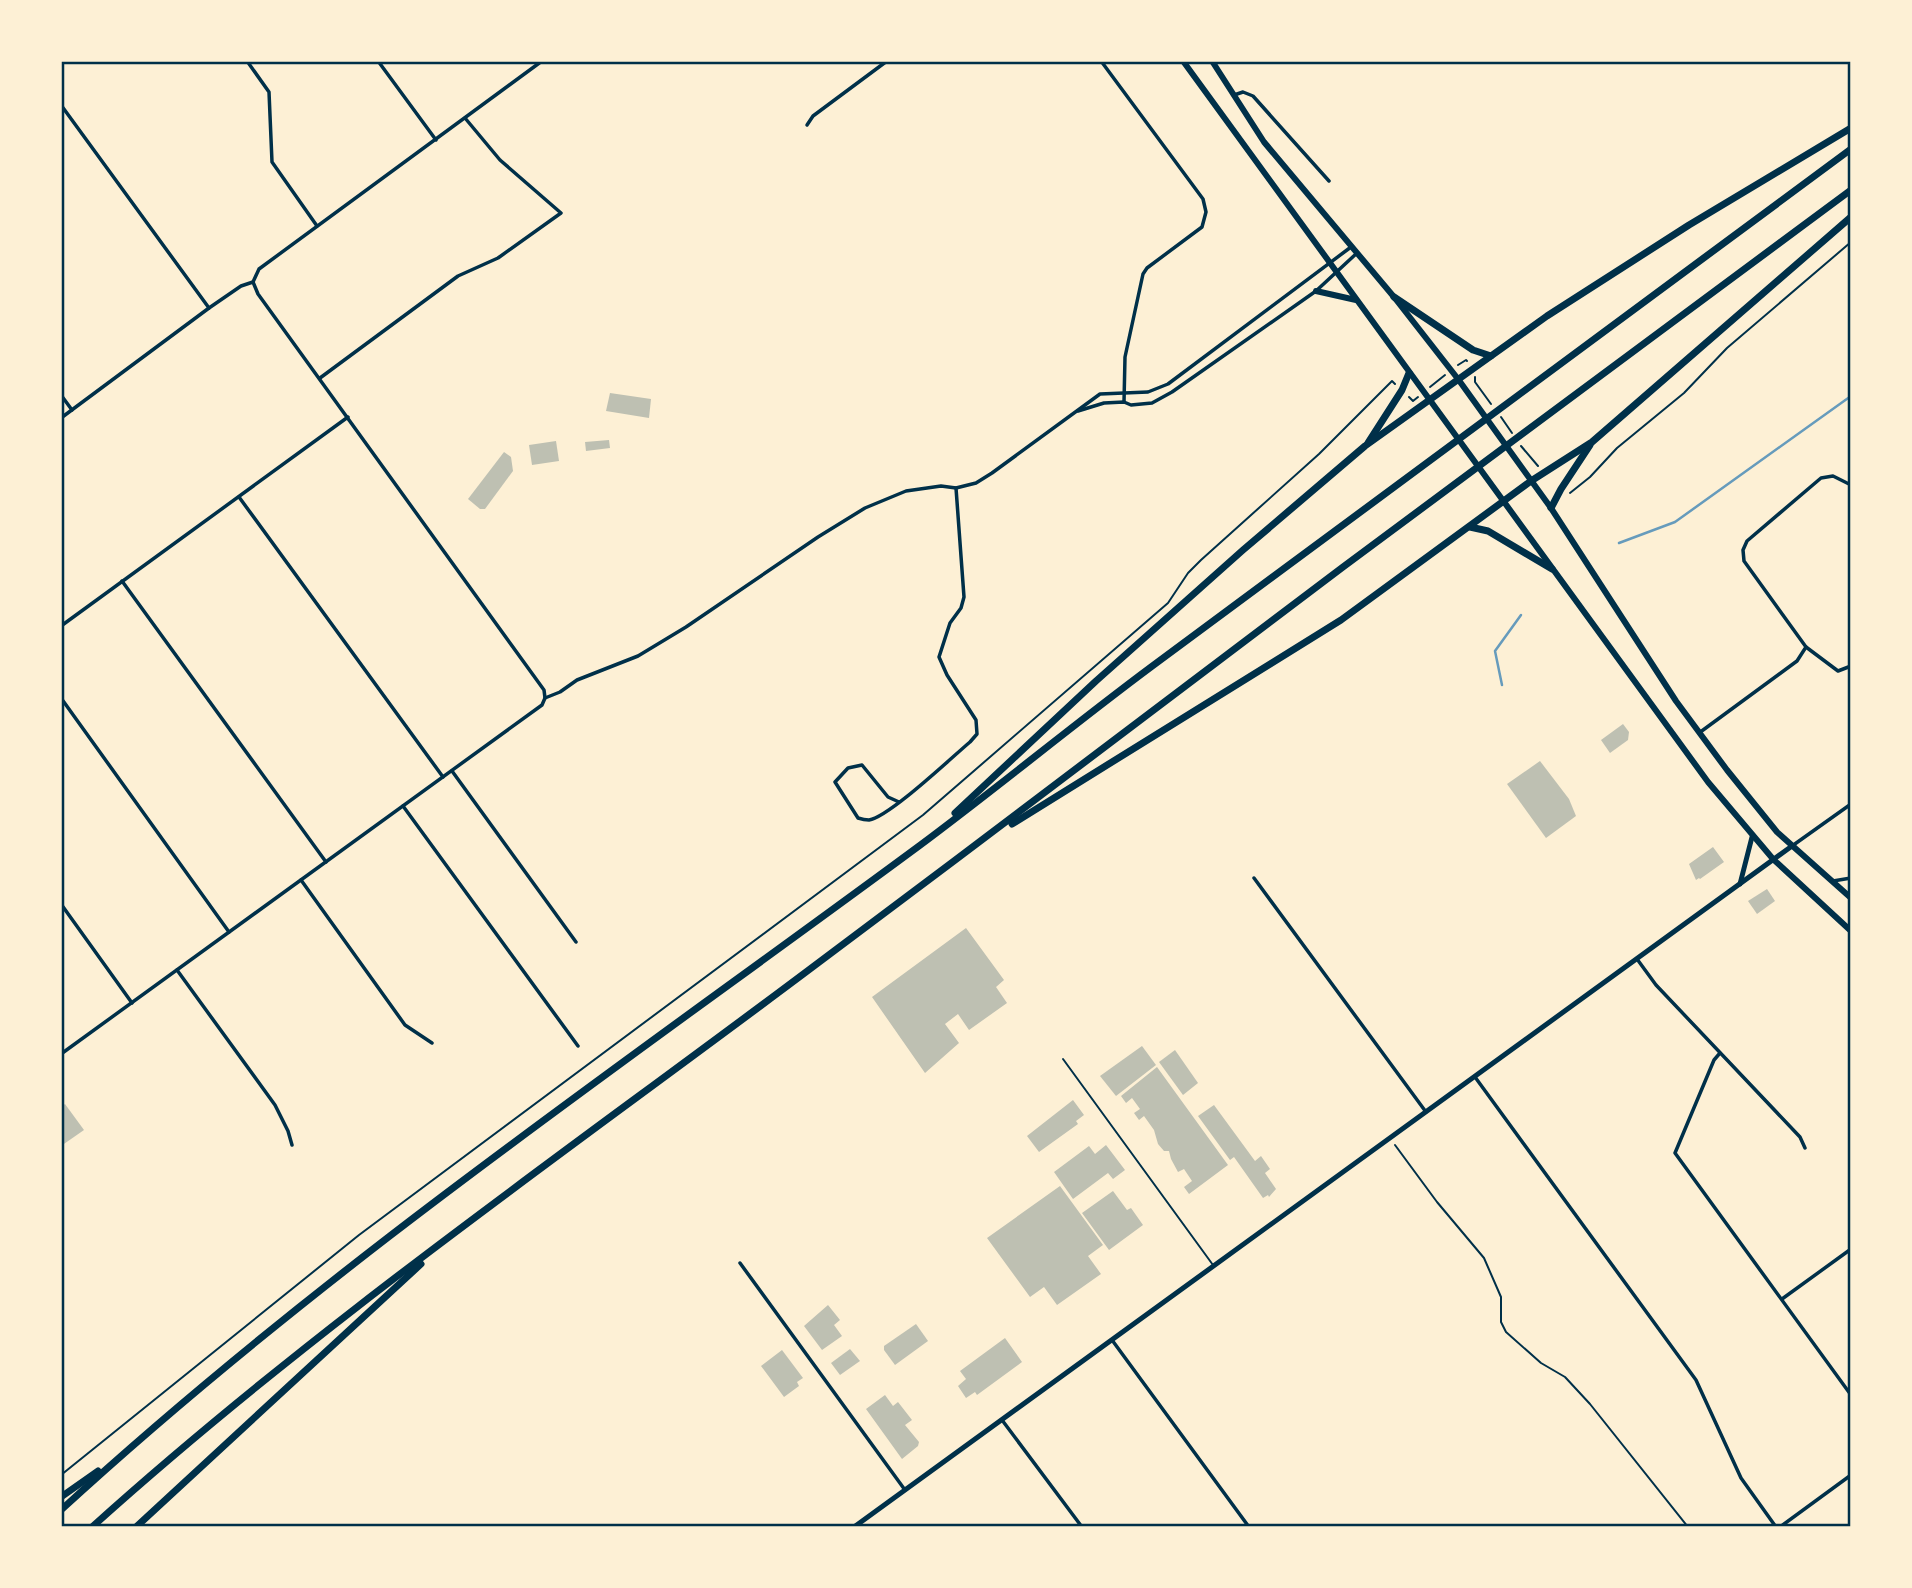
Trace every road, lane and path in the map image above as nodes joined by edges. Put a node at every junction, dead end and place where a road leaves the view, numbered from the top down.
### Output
1 (247, 61) edge
2 (378, 61) edge
3 (887, 61) edge
4 (1101, 61) edge
5 (1183, 61) edge
6 (1212, 61) edge
7 (539, 62) edge
8 (1233, 95) junction
9 (61, 105) edge
10 (465, 118) junction
11 (807, 125) dead end
12 (1851, 128) edge
13 (436, 140) junction
14 (1851, 149) edge
15 (1329, 181) dead end
16 (1851, 190) edge
17 (1851, 217) edge
18 (317, 226) junction
19 (1851, 242) edge
20 (1354, 250) junction
21 (1331, 264) junction
22 (1337, 273) junction
23 (253, 282) junction
24 (1316, 290) junction
25 (1394, 297) junction
26 (1356, 300) junction
27 (209, 308) junction
28 (1491, 356) junction
29 (1409, 373) junction
30 (320, 378) junction
31 (1458, 379) junction
32 (1402, 390) junction
33 (1125, 393) junction
34 (61, 395) edge
35 (1485, 395) dead end
36 (1413, 401) dead end
37 (1429, 401) junction
38 (1124, 402) junction
39 (1492, 405) dead end
40 (72, 410) junction
41 (1076, 411) junction
42 (1500, 416) dead end
43 (348, 417) junction
44 (61, 418) edge
45 (1514, 436) dead end
46 (1592, 442) junction
47 (1365, 446) junction
48 (1522, 447) dead end
49 (1530, 457) dead end
50 (1531, 481) junction
51 (1851, 485) edge
52 (956, 488) junction
53 (1561, 489) junction
54 (239, 497) junction
55 (1503, 502) junction
56 (1551, 508) junction
57 (1470, 527) junction
58 (1552, 569) junction
59 (122, 581) junction
60 (61, 626) edge
61 (1806, 647) junction
62 (1851, 666) edge
63 (61, 698) edge
64 (545, 698) junction
65 (1699, 733) junction
66 (452, 771) junction
67 (443, 777) junction
68 (899, 802) junction
69 (1851, 804) edge
70 (402, 806) junction
71 (1752, 837) junction
72 (924, 842) junction
73 (1792, 846) junction
74 (972, 848) junction
75 (1773, 859) junction
76 (326, 862) junction
77 (1254, 878) dead end
78 (1851, 878) edge
79 (301, 880) junction
80 (1831, 881) junction
81 (1740, 884) junction
82 (1851, 898) edge
83 (61, 904) edge
84 (1851, 931) edge
85 (230, 933) junction
86 (576, 942) dead end
87 (1637, 959) junction
88 (177, 970) junction
89 (132, 1003) junction
90 (432, 1043) dead end
91 (578, 1046) dead end
92 (1720, 1053) junction
93 (61, 1054) edge
94 (1063, 1059) dead end
95 (1475, 1077) junction
96 (1426, 1112) junction
97 (1391, 1138) junction
98 (292, 1145) dead end
99 (1805, 1149) dead end
100 (447, 1239) junction
101 (1851, 1249) edge
102 (740, 1263) dead end
103 (1214, 1266) junction
104 (1782, 1299) junction
105 (1112, 1340) junction
106 (1851, 1395) edge
107 (1002, 1420) junction
108 (125, 1451) junction
109 (61, 1475) edge
110 (1851, 1475) edge
111 (905, 1490) junction
112 (61, 1497) edge
113 (61, 1510) edge
114 (92, 1527) edge
115 (136, 1527) edge
116 (854, 1527) edge
117 (1082, 1527) edge
118 (1249, 1527) edge
119 (1688, 1527) edge
120 (1778, 1527) edge

1 - 18 street
2 - 13 street
3 - 11 street
4 - 33 street
5 - 21 main road
6 - 8 main road
7 - 10 street
8 - 15 street
8 - 20 main road
9 - 27 street
10 - 13 street
10 - 30 street
12 - 28 highway
13 - 18 street
14 - 72 highway
16 - 74 highway
17 - 46 highway
18 - 23 street
19 - 53 path
20 - 21 street
20 - 22 street
20 - 25 main road
21 - 22 main road
21 - 33 street
22 - 24 street
22 - 26 main road
23 - 27 street
23 - 30 street
24 - 26 main road
24 - 38 street
25 - 28 highway
25 - 31 main road
26 - 29 main road
27 - 40 street
28 - 31 highway
29 - 32 highway
29 - 37 main road
30 - 43 street
31 - 37 highway
31 - 50 main road
32 - 36 path
32 - 47 highway
32 - 109 path
33 - 38 street
33 - 41 street
34 - 40 street
35 - 39 path
37 - 47 highway
37 - 55 main road
38 - 41 street
40 - 44 street
41 - 52 street
42 - 45 path
43 - 54 street
43 - 64 street
46 - 50 highway
46 - 53 highway
47 - 72 highway
48 - 49 path
50 - 55 highway
50 - 56 main road
51 - 61 street
52 - 64 street
52 - 68 street
53 - 56 highway
54 - 59 street
54 - 67 street
55 - 57 highway
55 - 58 main road
56 - 65 main road
57 - 58 highway
57 - 74 highway
58 - 71 main road
59 - 60 street
59 - 76 street
61 - 62 street
61 - 65 street
63 - 85 street
64 - 66 street
65 - 73 main road
66 - 67 street
66 - 86 street
67 - 70 street
68 - 68 street
69 - 73 street
70 - 76 street
70 - 91 street
71 - 75 main road
71 - 81 main road
72 - 108 highway
73 - 75 main road
73 - 80 main road
74 - 100 highway
75 - 81 main road
75 - 84 main road
76 - 79 street
77 - 96 street
78 - 80 street
79 - 85 street
79 - 90 street
80 - 82 main road
81 - 87 main road
83 - 89 street
85 - 88 street
87 - 92 street
87 - 95 main road
88 - 89 street
88 - 98 street
89 - 93 street
92 - 99 street
92 - 104 street
94 - 103 lane
95 - 96 main road
95 - 120 street
96 - 97 main road
97 - 103 main road
97 - 119 path
100 - 114 highway
100 - 115 highway
101 - 104 street
102 - 111 street
103 - 105 main road
104 - 106 street
105 - 107 main road
105 - 118 street
107 - 111 main road
107 - 117 street
108 - 112 highway
108 - 113 highway
110 - 120 street
111 - 116 main road

